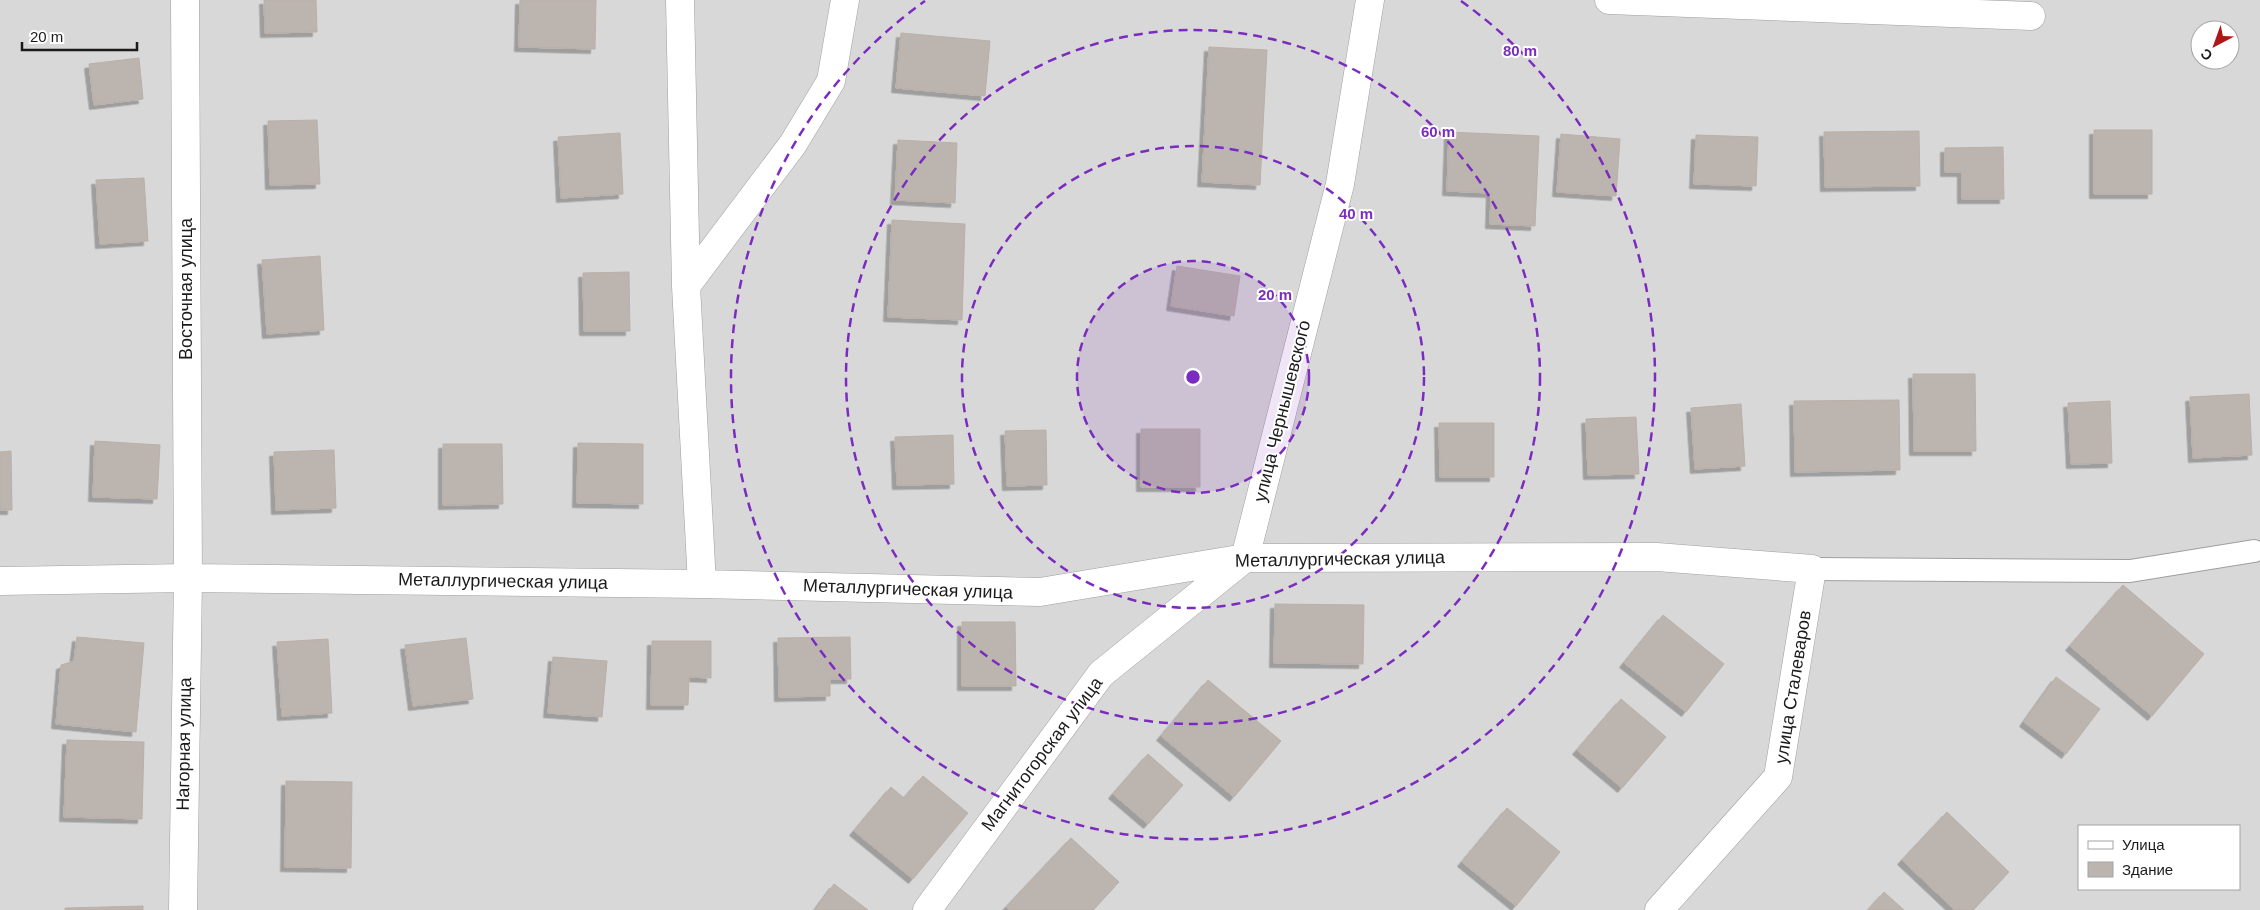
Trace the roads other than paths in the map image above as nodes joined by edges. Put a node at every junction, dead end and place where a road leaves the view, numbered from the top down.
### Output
1 (185, 0) edge
2 (680, 0) edge
3 (845, 0) edge
4 (1370, 0) edge
5 (1610, 0) edge
6 (2031, 16) dead end
7 (686, 286) junction
8 (2254, 551) dead end
9 (1245, 558) junction
10 (1812, 569) junction
11 (188, 578) junction
12 (0, 582) edge
13 (702, 584) junction
14 (183, 910) edge
15 (927, 910) edge
16 (1659, 910) edge

1 - 11 street, Восточная улица
2 - 7 street
3 - 7 street
4 - 9 street, улица Чернышевского
5 - 6 street
7 - 13 street
8 - 10 lane
9 - 10 street, Металлургическая улица
9 - 13 street, Металлургическая улица
9 - 15 street, Магнитогорская улица
10 - 16 street, улица Сталеваров
11 - 12 street, Металлургическая улица
11 - 13 street, Металлургическая улица
11 - 14 street, Нагорная улица

